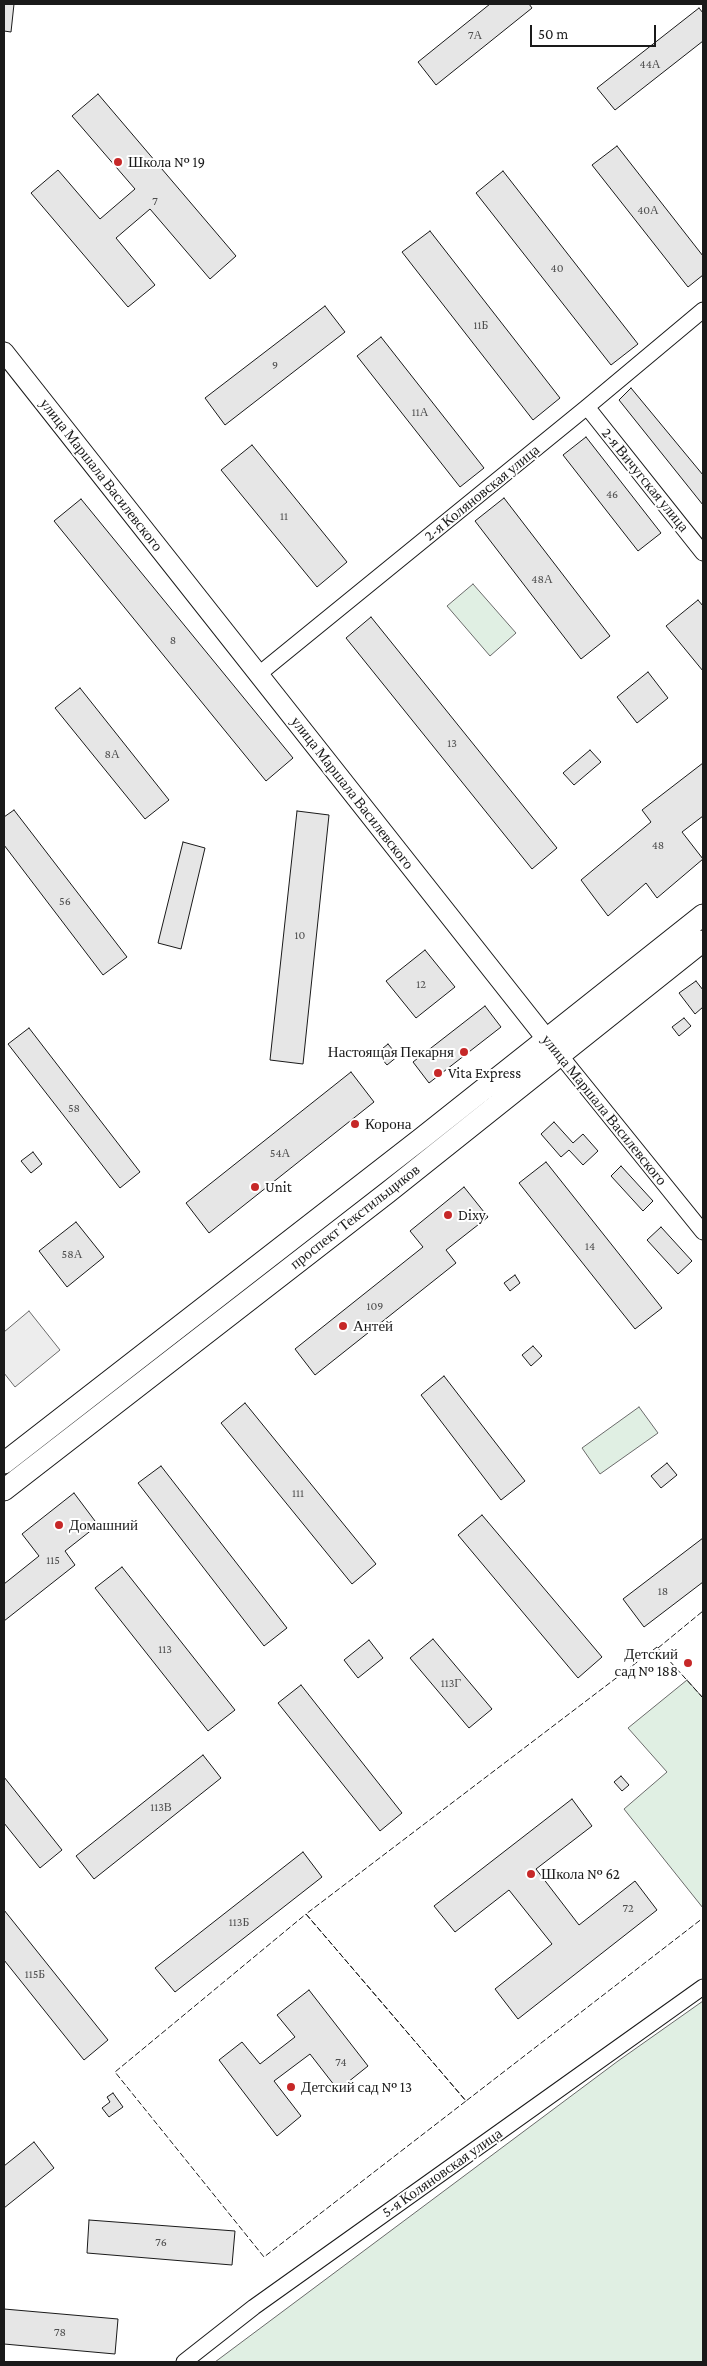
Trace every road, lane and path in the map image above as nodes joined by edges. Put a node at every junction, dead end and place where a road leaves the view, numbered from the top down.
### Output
1 (703, 310) edge
2 (4, 352) edge
3 (588, 407) junction
4 (703, 553) edge
5 (259, 674) junction
6 (703, 915) edge
7 (703, 941) edge
8 (546, 1039) junction
9 (560, 1055) junction
10 (703, 1232) edge
11 (4, 1463) edge
12 (4, 1490) edge
13 (703, 1987) edge
14 (184, 2362) edge

1 - 3 street, 2-я Коляновская улица
2 - 5 street, улица Маршала Василевского
3 - 4 street, 2-я Вичугская улица
3 - 5 street, 2-я Коляновская улица
5 - 8 street, улица Маршала Василевского
6 - 8 main road, проспект Текстильщиков
7 - 9 main road, проспект Текстильщиков
8 - 9 street, улица Маршала Василевского
8 - 11 main road, проспект Текстильщиков
9 - 10 street, улица Маршала Василевского
9 - 12 main road, проспект Текстильщиков
13 - 14 street, 5-я Коляновская улица

